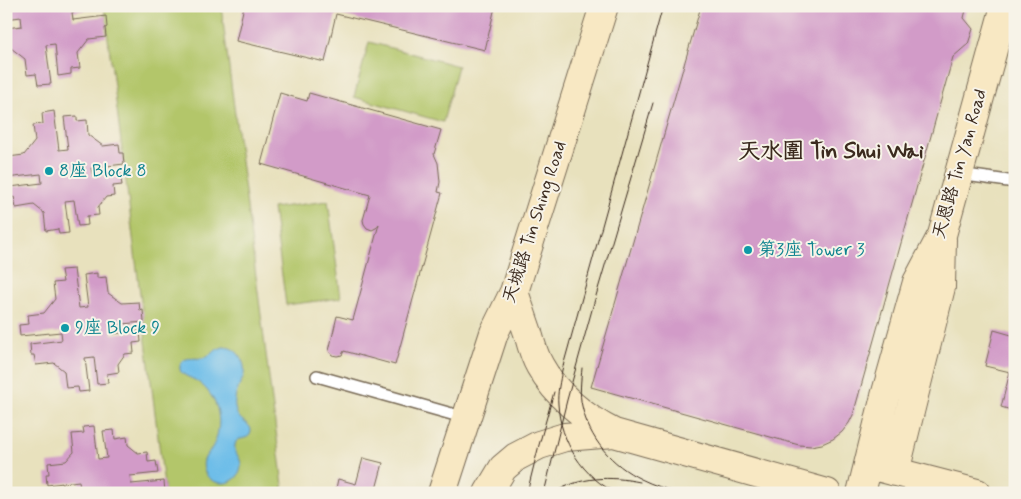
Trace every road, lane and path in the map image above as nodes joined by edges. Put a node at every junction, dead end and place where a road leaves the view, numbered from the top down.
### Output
1 (604, 6) edge
2 (1005, 6) edge
3 (959, 174) junction
4 (1015, 182) edge
5 (942, 235) junction
6 (514, 292) junction
7 (317, 376) dead end
8 (466, 418) junction
9 (614, 433) junction
10 (868, 464) junction
11 (895, 472) junction
12 (442, 493) edge
13 (488, 493) edge
14 (827, 493) edge
15 (861, 493) edge
16 (977, 493) edge

1 - 6 main road, 天城路 Tin Shing Road
2 - 3 main road, 天恩路 Tin Yan Road
3 - 4 lane
3 - 5 main road, 天恩路 Tin Yan Road
5 - 10 main road, 天恩路 Tin Yan Road
5 - 11 main road
6 - 8 main road, 天城路 Tin Shing Road
6 - 9 main road
7 - 8 lane
8 - 12 main road, 天城路 Tin Shing Road
9 - 13 main road
9 - 14 main road
10 - 11 main road
10 - 15 main road, 天恩路 Tin Yan Road
11 - 16 main road

